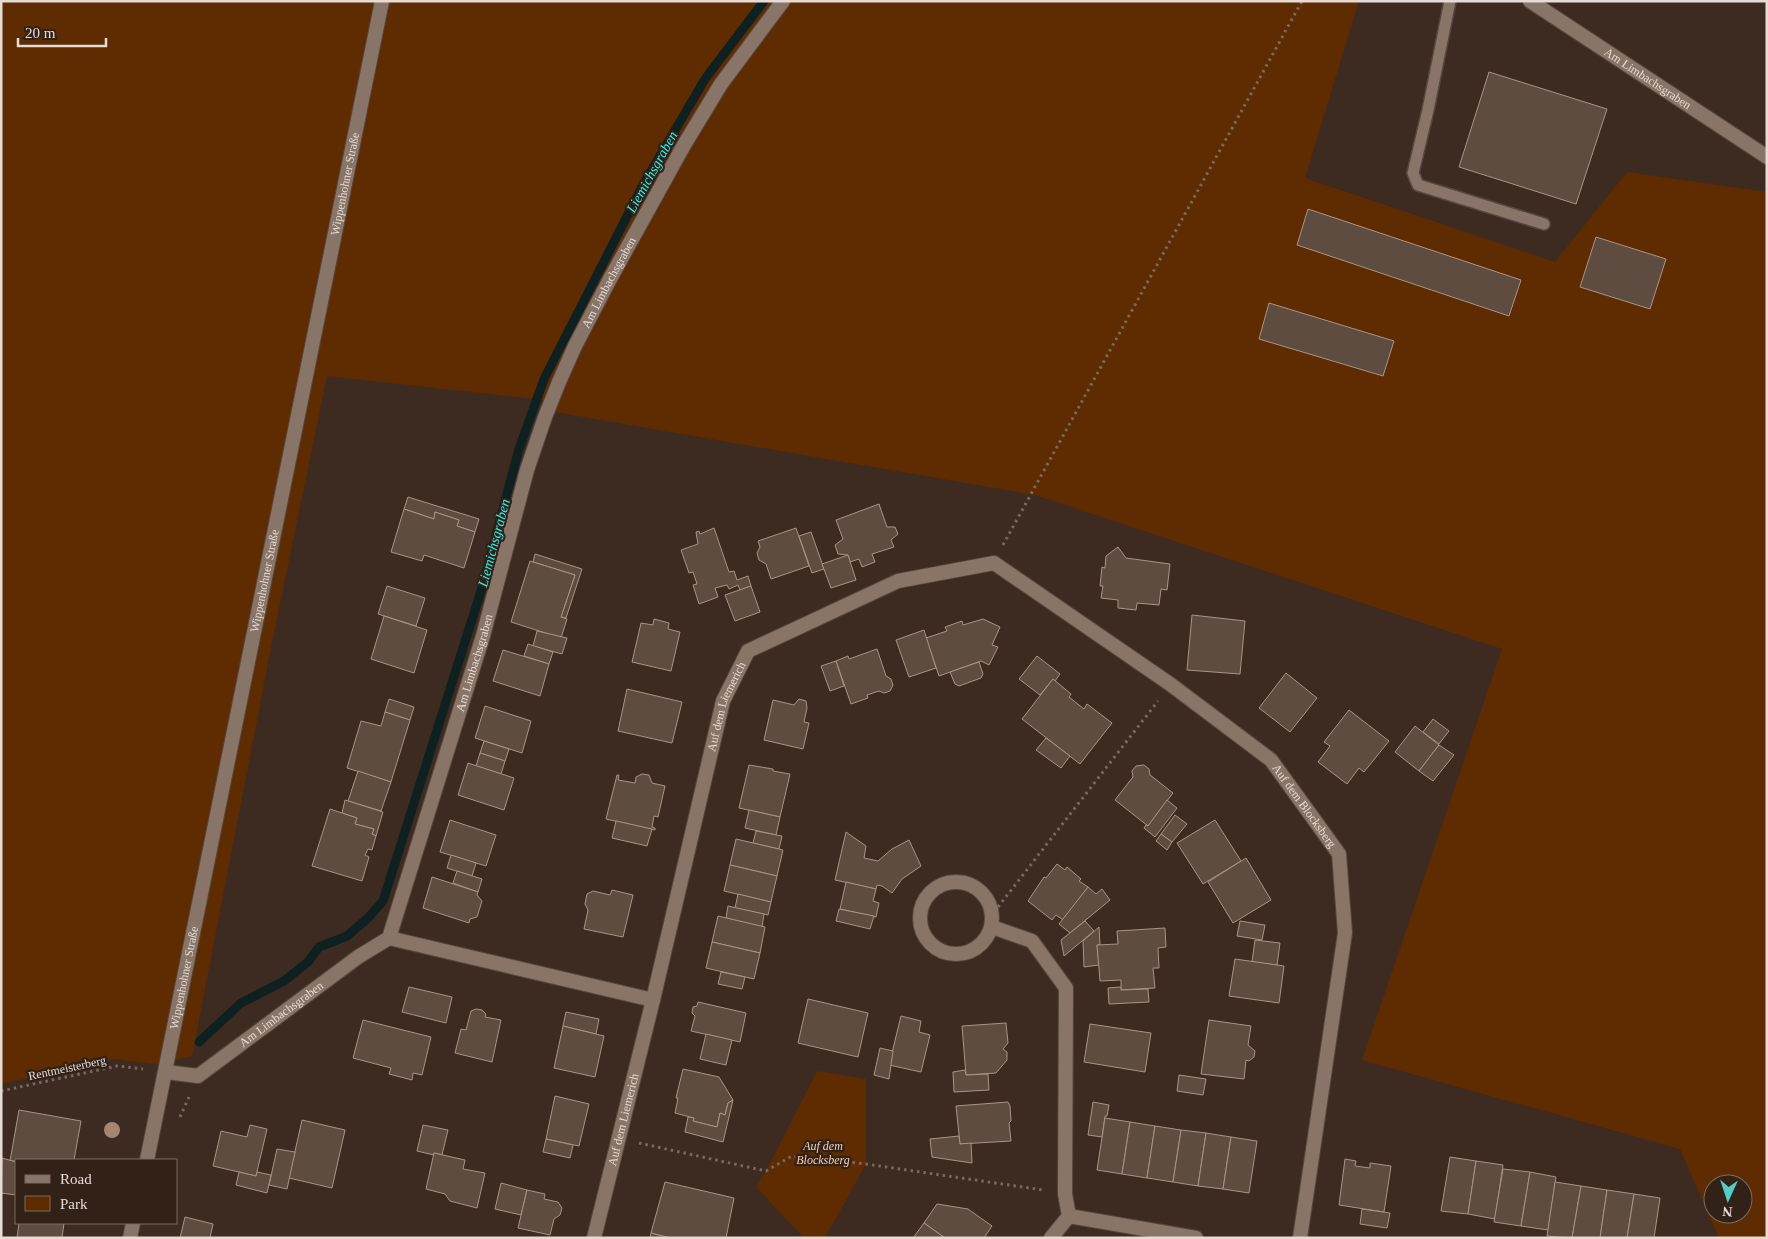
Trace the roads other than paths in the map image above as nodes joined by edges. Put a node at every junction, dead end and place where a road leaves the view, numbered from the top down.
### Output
1 (382, 1) edge
2 (783, 1) edge
3 (1450, 1) edge
4 (1530, 1) edge
5 (1767, 157) edge
6 (1544, 224) dead end
7 (994, 563) joint
8 (992, 920) junction
9 (389, 938) junction
10 (653, 1000) junction
11 (166, 1072) junction
12 (147, 1159) edge
13 (1069, 1216) junction
14 (133, 1224) edge
15 (130, 1238) edge
16 (594, 1238) edge
17 (1051, 1238) edge
18 (1196, 1238) edge
19 (1300, 1238) edge

1 - 11 street, Wippenhohner Straße
2 - 9 street, Am Limbachsgraben
3 - 6 lane
4 - 5 street, Am Limbachsgraben
7 - 10 street, Auf dem Liemerich
7 - 19 street, Auf dem Blocksberg
8 - 8 street
8 - 13 street
9 - 10 street
9 - 11 street, Am Limbachsgraben
10 - 16 street, Auf dem Liemerich
11 - 12 street, Wippenhohner Straße
13 - 17 street
13 - 18 street
14 - 15 street

